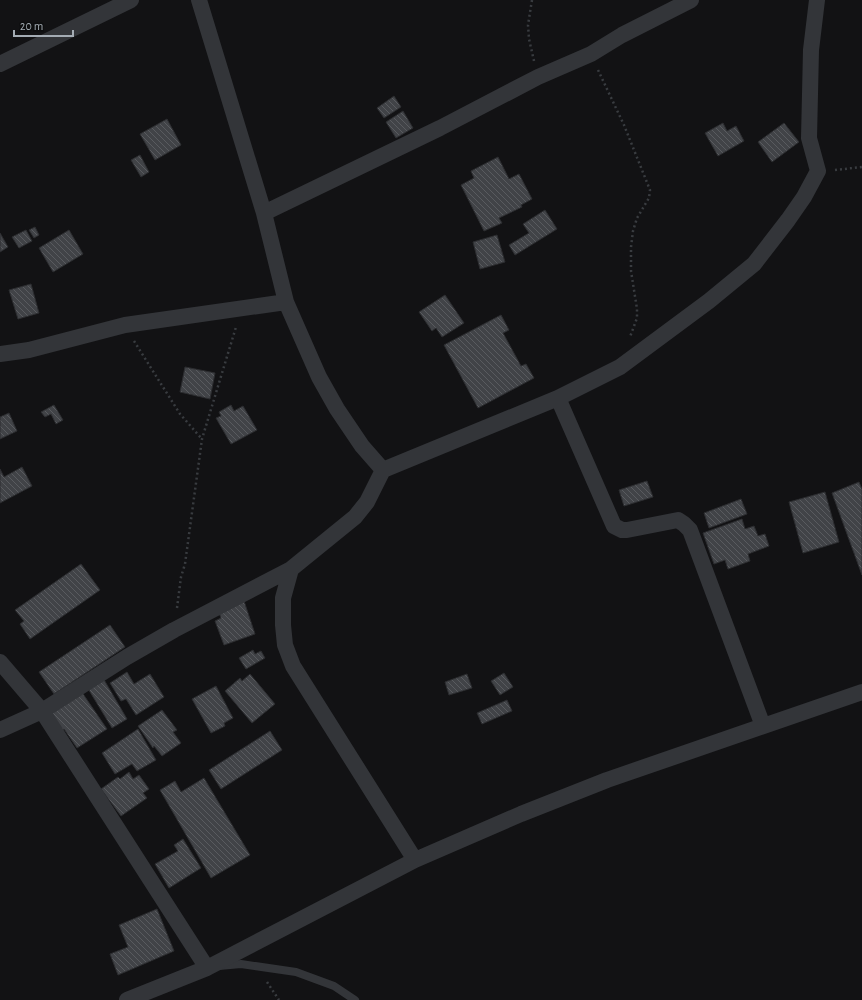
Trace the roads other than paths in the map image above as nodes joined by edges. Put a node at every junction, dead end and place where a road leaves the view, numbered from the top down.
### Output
1 (131, 0) edge
2 (199, 0) edge
3 (691, 0) edge
4 (817, 0) edge
5 (0, 64) edge
6 (264, 213) junction
7 (286, 302) junction
8 (0, 354) edge
9 (558, 398) junction
10 (383, 470) junction
11 (292, 569) junction
12 (0, 662) edge
13 (862, 692) edge
14 (42, 711) junction
15 (763, 726) junction
16 (0, 730) edge
17 (415, 860) junction
18 (207, 968) junction
19 (127, 1000) edge
20 (355, 1000) edge

1 - 5 street
2 - 6 street
3 - 6 street
4 - 9 street
6 - 7 street
7 - 8 street
7 - 10 street
9 - 10 street
9 - 15 street
10 - 11 street
11 - 14 street
11 - 17 street
12 - 14 street
13 - 15 street
14 - 16 street
14 - 18 street
15 - 17 street
17 - 18 street
18 - 19 street
18 - 20 lane

